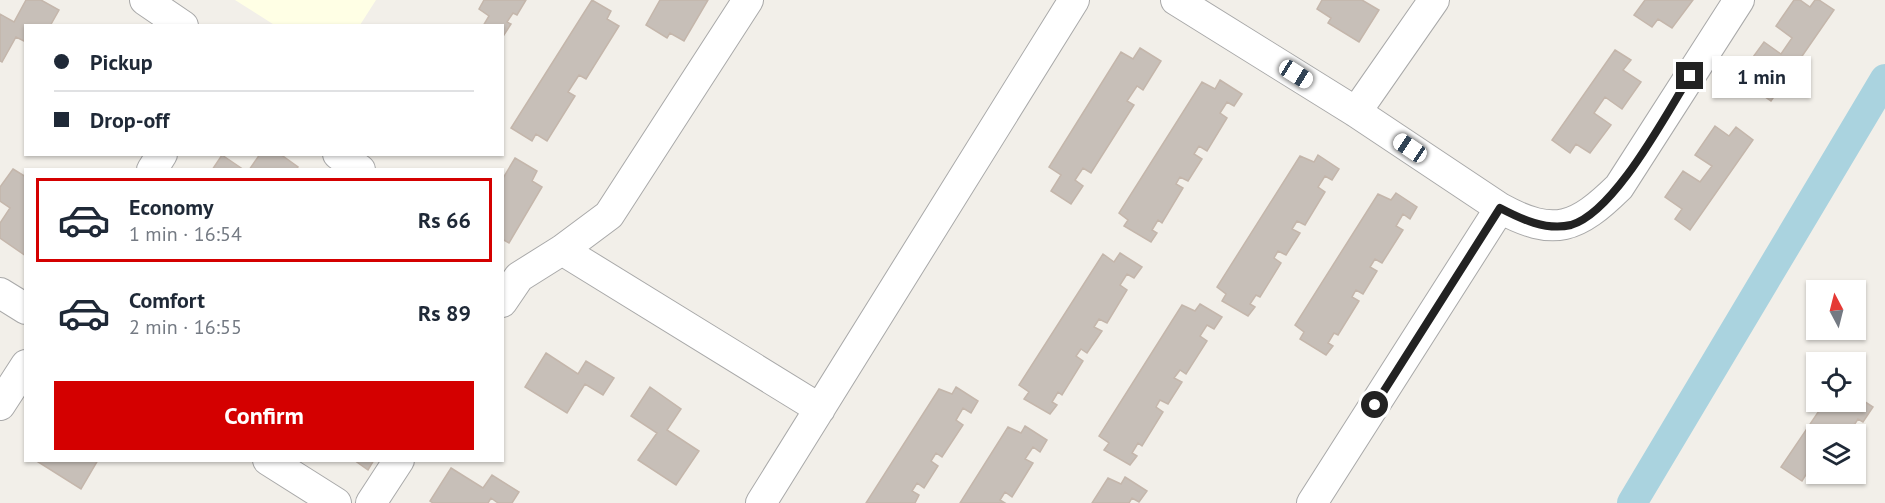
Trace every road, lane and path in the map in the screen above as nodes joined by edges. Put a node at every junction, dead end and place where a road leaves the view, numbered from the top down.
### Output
1 (145, 0) edge
2 (748, 0) edge
3 (1074, 0) edge
4 (1176, 0) edge
5 (1434, 0) edge
6 (1739, 0) edge
7 (180, 24) edge
8 (1356, 112) junction
9 (341, 156) edge
10 (357, 168) edge
11 (1500, 208) junction
12 (562, 250) junction
13 (511, 272) edge
14 (0, 293) edge
15 (504, 295) edge
16 (24, 308) edge
17 (24, 368) edge
18 (0, 405) edge
19 (820, 408) junction
20 (271, 462) edge
21 (398, 462) edge
22 (336, 503) edge
23 (371, 503) edge
24 (761, 503) edge
25 (1312, 503) edge

1 - 7 street
2 - 12 street
3 - 19 street
4 - 8 street
5 - 8 street
6 - 11 street
8 - 11 street
9 - 10 street
11 - 25 street
12 - 13 street
12 - 19 street
13 - 15 street
14 - 16 street
17 - 18 street
19 - 24 street
20 - 22 street
21 - 23 street

